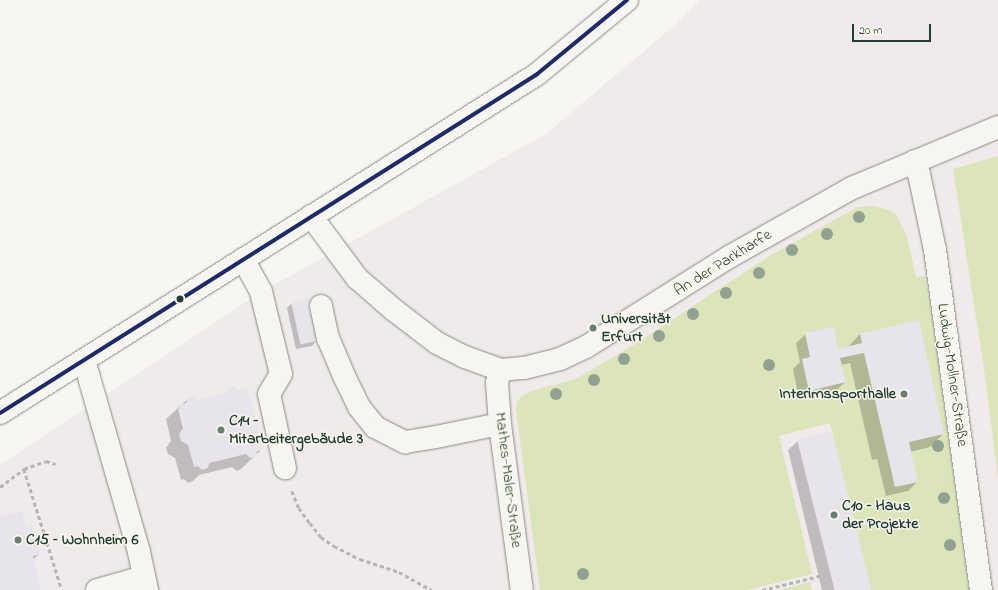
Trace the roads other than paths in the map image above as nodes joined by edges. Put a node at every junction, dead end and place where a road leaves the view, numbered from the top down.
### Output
1 (627, 0) edge
2 (998, 127) edge
3 (915, 161) junction
4 (311, 216) junction
5 (243, 259) junction
6 (321, 306) dead end
7 (84, 360) junction
8 (500, 370) junction
9 (0, 413) edge
10 (500, 424) junction
11 (285, 468) road end
12 (145, 584) edge
13 (97, 590) edge
14 (522, 590) edge
15 (981, 590) edge

1 - 4 street
2 - 3 street, An der Parkharfe
3 - 8 street, An der Parkharfe
3 - 15 street, Ludwig-Mollner-Straße
4 - 5 street
4 - 8 street, An der Parkharfe
5 - 7 street
5 - 11 street
6 - 10 street
7 - 9 street
7 - 12 street
8 - 10 street, Mathes-Maler-Straße
10 - 14 street, Mathes-Maler-Straße
12 - 13 street

